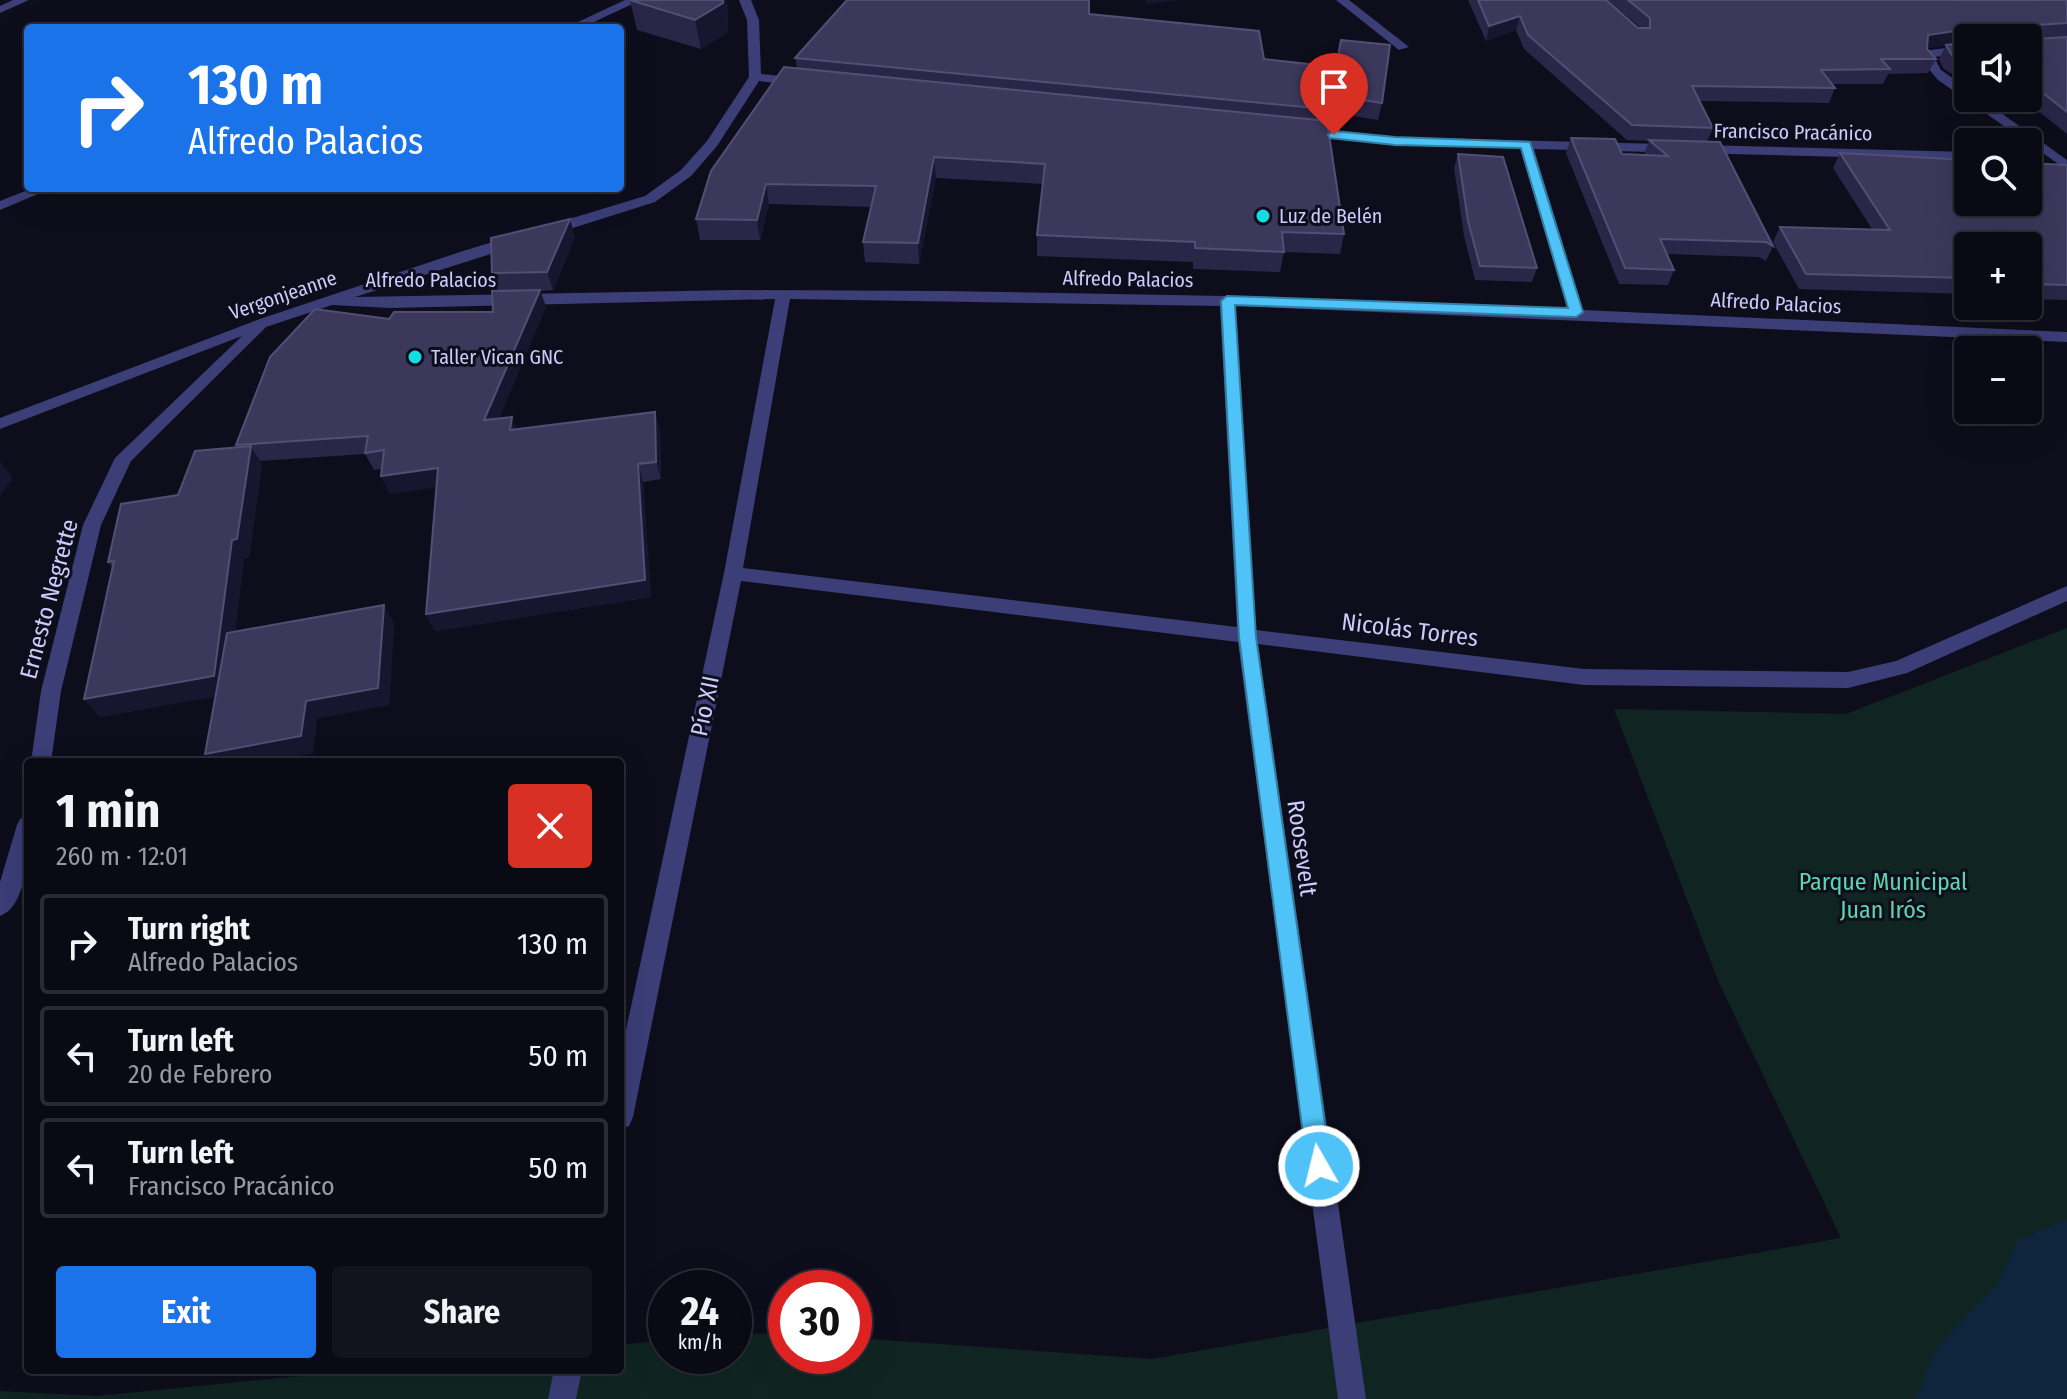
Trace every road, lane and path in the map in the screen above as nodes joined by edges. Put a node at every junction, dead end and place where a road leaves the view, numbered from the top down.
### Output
1 (23, 0) edge
2 (635, 0) edge
3 (745, 0) edge
4 (763, 0) edge
5 (1342, 0) edge
6 (0, 10) edge
7 (753, 20) junction
8 (580, 24) edge
9 (1403, 47) dead end
10 (1954, 51) edge
11 (755, 77) junction
12 (818, 84) edge
13 (1954, 84) edge
14 (1992, 112) edge
15 (1286, 130) edge
16 (1526, 145) junction
17 (1954, 156) edge
18 (2042, 160) edge
19 (2062, 162) edge
20 (35, 192) edge
21 (0, 206) edge
22 (783, 294) junction
23 (331, 300) junction
24 (1227, 301) junction
25 (1576, 312) junction
26 (265, 322) junction
27 (2067, 337) edge
28 (0, 424) edge
29 (733, 573) junction
30 (2067, 593) edge
31 (1247, 637) junction
32 (42, 758) edge
33 (24, 839) edge
34 (0, 906) edge
35 (624, 1098) edge
36 (567, 1374) edge
37 (562, 1399) edge
38 (1352, 1399) edge

1 - 6 street
2 - 8 street
3 - 7 street
4 - 7 street
5 - 9 street
7 - 11 street
10 - 13 street
11 - 12 street
11 - 23 street, Vergonjeanne
14 - 19 street
15 - 16 street, Francisco Pracánico
16 - 17 street, Francisco Pracánico
16 - 25 street
18 - 19 street
20 - 21 street
22 - 23 street, Alfredo Palacios
22 - 24 street, Alfredo Palacios
22 - 29 street, Pío XII
23 - 26 street, Vergonjeanne
24 - 25 street, Alfredo Palacios
24 - 31 street, Roosevelt
25 - 27 street, Alfredo Palacios
26 - 28 street, Vergonjeanne
26 - 32 street, Ernesto Negrette
29 - 31 street, Nicolás Torres
29 - 35 street, Pío XII
30 - 31 street, Nicolás Torres
31 - 38 street, Roosevelt
33 - 34 street
36 - 37 street

